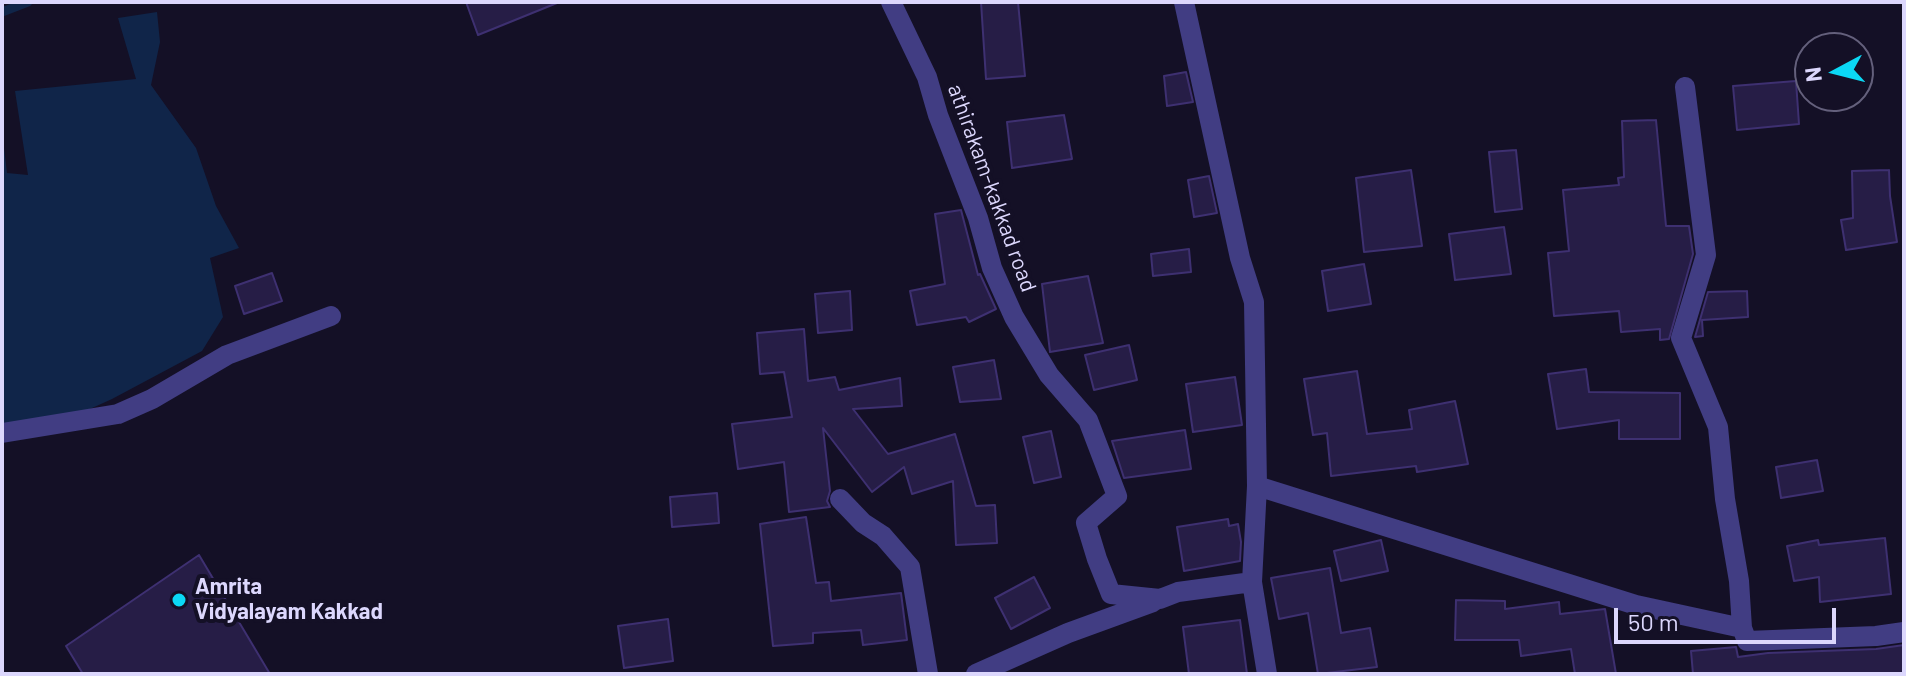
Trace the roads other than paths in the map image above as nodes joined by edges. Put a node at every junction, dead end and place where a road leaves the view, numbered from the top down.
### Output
1 (891, 2) edge
2 (1184, 2) edge
3 (1685, 87) dead end
4 (331, 316) dead end
5 (2, 433) edge
6 (1257, 486) junction
7 (840, 499) dead end
8 (1252, 582) junction
9 (1160, 599) junction
10 (1742, 628) junction
11 (1904, 632) edge
12 (928, 674) edge
13 (976, 674) edge
14 (1267, 674) edge

1 - 9 street, athirakam-kakkad road
2 - 6 street
3 - 10 street
4 - 5 street
6 - 8 street
6 - 10 street
7 - 12 street
8 - 9 street, athirakam-kakkad road
8 - 14 street
9 - 13 street
10 - 11 street

